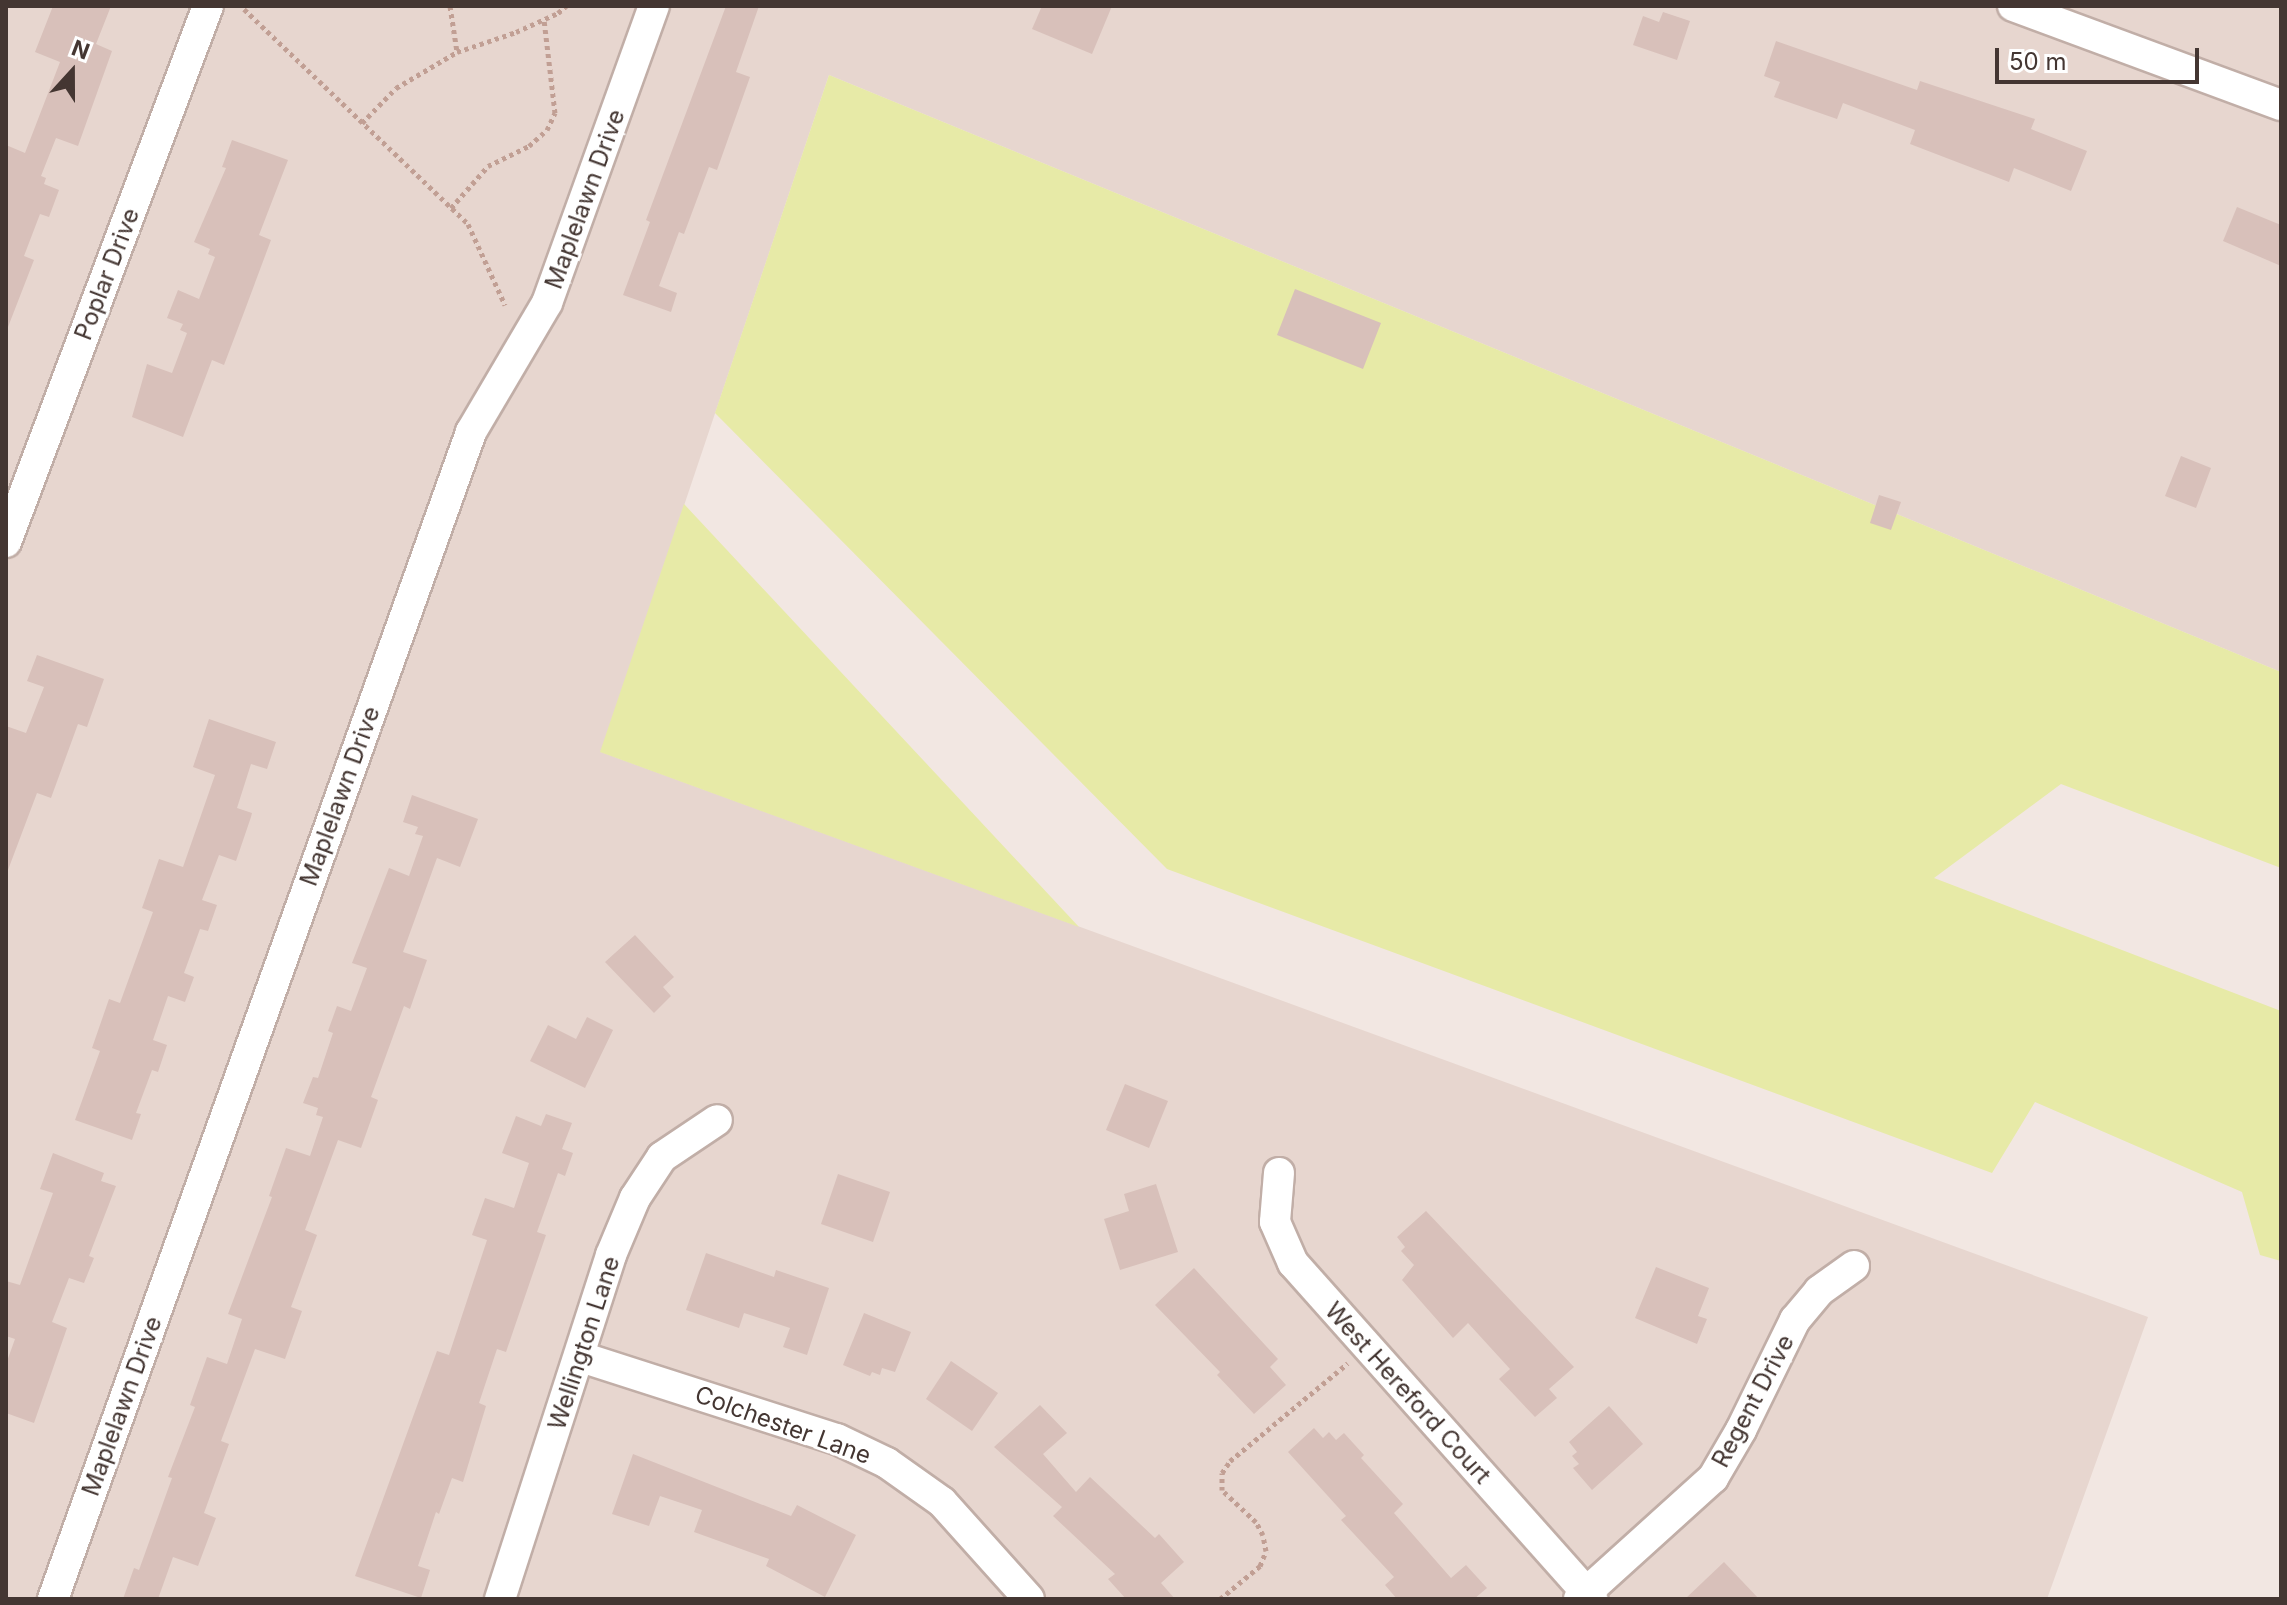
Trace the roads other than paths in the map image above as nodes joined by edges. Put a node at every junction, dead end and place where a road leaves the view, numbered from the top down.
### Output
1 (208, 6) edge
2 (654, 6) edge
3 (2013, 6) edge
4 (2281, 105) edge
5 (7, 536) edge
6 (717, 1120) dead end
7 (1279, 1173) dead end
8 (1854, 1266) dead end
9 (581, 1357) junction
10 (1585, 1597) edge
11 (53, 1599) edge
12 (500, 1599) edge
13 (1029, 1599) edge

1 - 5 street, Poplar Drive
2 - 11 street, Maplelawn Drive
3 - 4 street
6 - 9 street, Wellington Lane
7 - 10 street, West Hereford Court
8 - 10 street, Regent Drive
9 - 12 street, Wellington Lane
9 - 13 street, Colchester Lane

